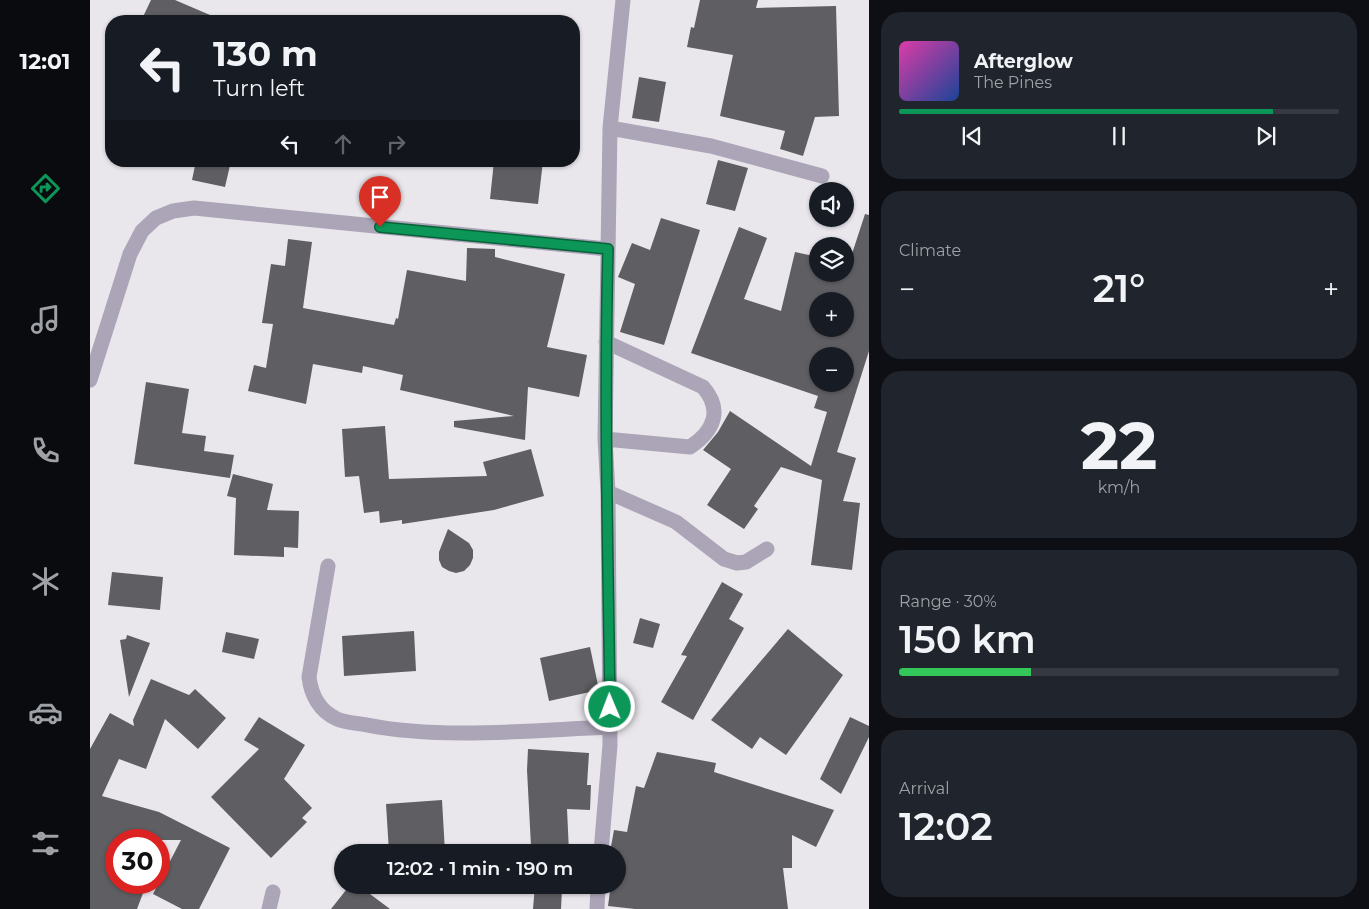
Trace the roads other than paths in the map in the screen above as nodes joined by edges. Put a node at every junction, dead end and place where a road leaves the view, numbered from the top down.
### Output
1 (623, 0) edge
2 (610, 128) junction
3 (822, 176) dead end
4 (608, 249) junction
5 (606, 342) junction
6 (90, 380) edge
7 (605, 439) junction
8 (608, 492) junction
9 (766, 549) dead end
10 (328, 566) dead end
11 (610, 726) junction
12 (602, 844) edge
13 (273, 892) dead end
14 (598, 894) edge
15 (269, 909) edge
16 (597, 909) edge

1 - 2 street
2 - 3 street
2 - 4 street
4 - 5 street
4 - 6 street
5 - 7 street
5 - 7 street
7 - 8 street
8 - 9 street
8 - 11 street
10 - 11 street
11 - 12 street
13 - 15 street
14 - 16 street

